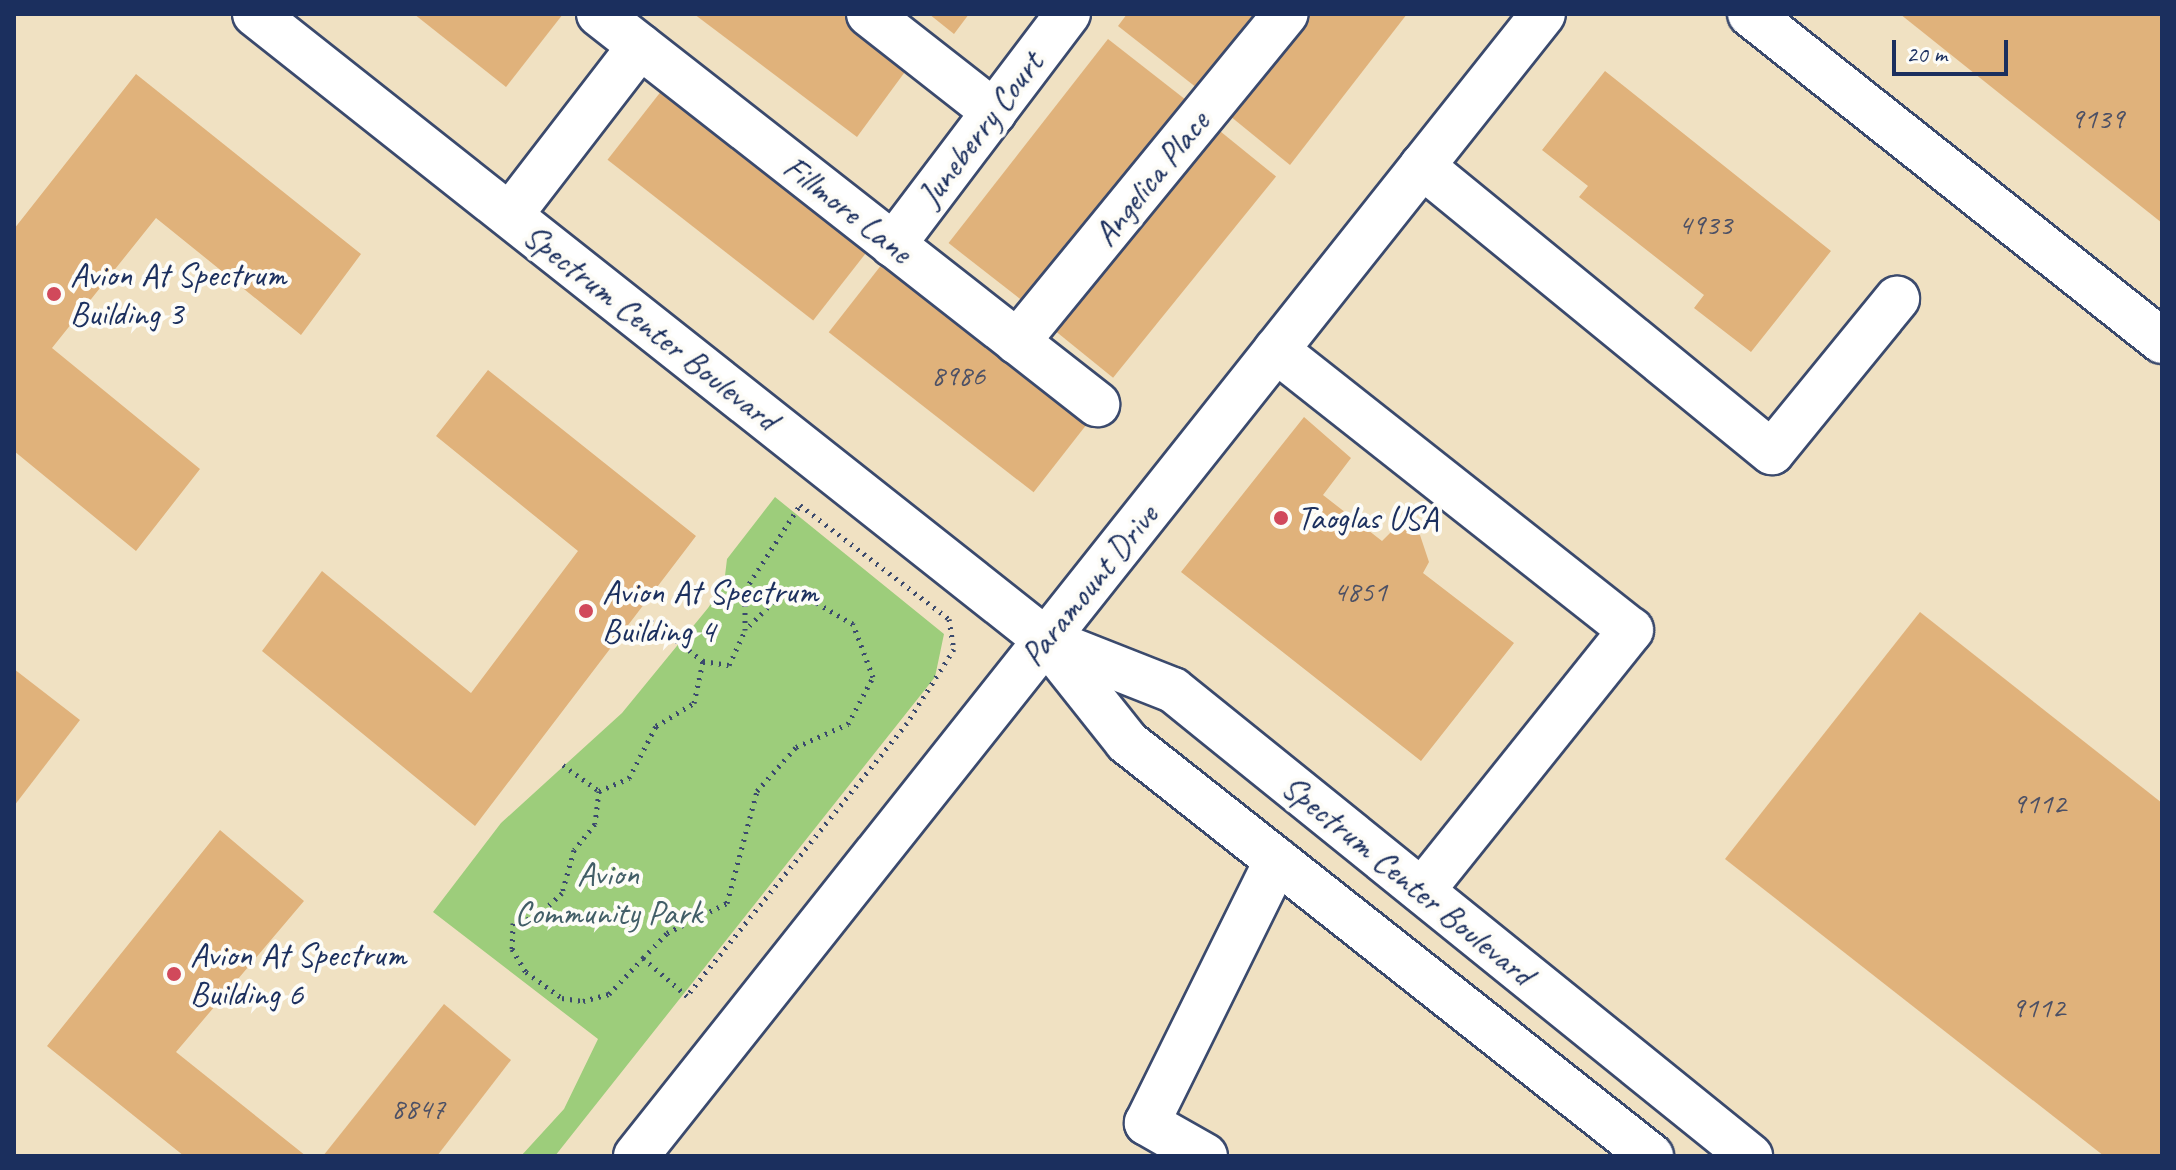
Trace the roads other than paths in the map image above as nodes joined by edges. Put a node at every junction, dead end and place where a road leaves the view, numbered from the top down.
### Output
1 (255, 14) edge
2 (599, 14) edge
3 (869, 14) edge
4 (1068, 14) edge
5 (1285, 14) edge
6 (1543, 14) edge
7 (1750, 14) edge
8 (640, 46) junction
9 (994, 112) junction
10 (1422, 166) junction
11 (510, 215) junction
12 (893, 245) junction
13 (1897, 299) dead end
14 (2162, 341) edge
15 (1017, 342) junction
16 (1276, 350) junction
17 (1097, 404) dead end
18 (1046, 640) junction
19 (1277, 860) junction
20 (1422, 891) junction
21 (636, 1156) edge
22 (1205, 1156) edge
23 (1651, 1156) edge
24 (1750, 1156) edge

1 - 11 street, Spectrum Center Boulevard
2 - 8 street, Fillmore Lane
3 - 9 street
4 - 9 street, Juneberry Court
5 - 15 street, Angelica Place
6 - 10 street, Paramount Drive
7 - 14 street
8 - 11 street
8 - 12 street, Fillmore Lane
9 - 12 street, Juneberry Court
10 - 13 street
10 - 16 street, Paramount Drive
11 - 18 street, Spectrum Center Boulevard
12 - 15 street, Fillmore Lane
15 - 17 street, Fillmore Lane
16 - 18 street, Paramount Drive
16 - 20 street
18 - 19 street, Spectrum Center Boulevard
18 - 20 street, Spectrum Center Boulevard
18 - 21 street, Paramount Drive
19 - 22 street
19 - 23 street, Spectrum Center Boulevard
20 - 24 street, Spectrum Center Boulevard

